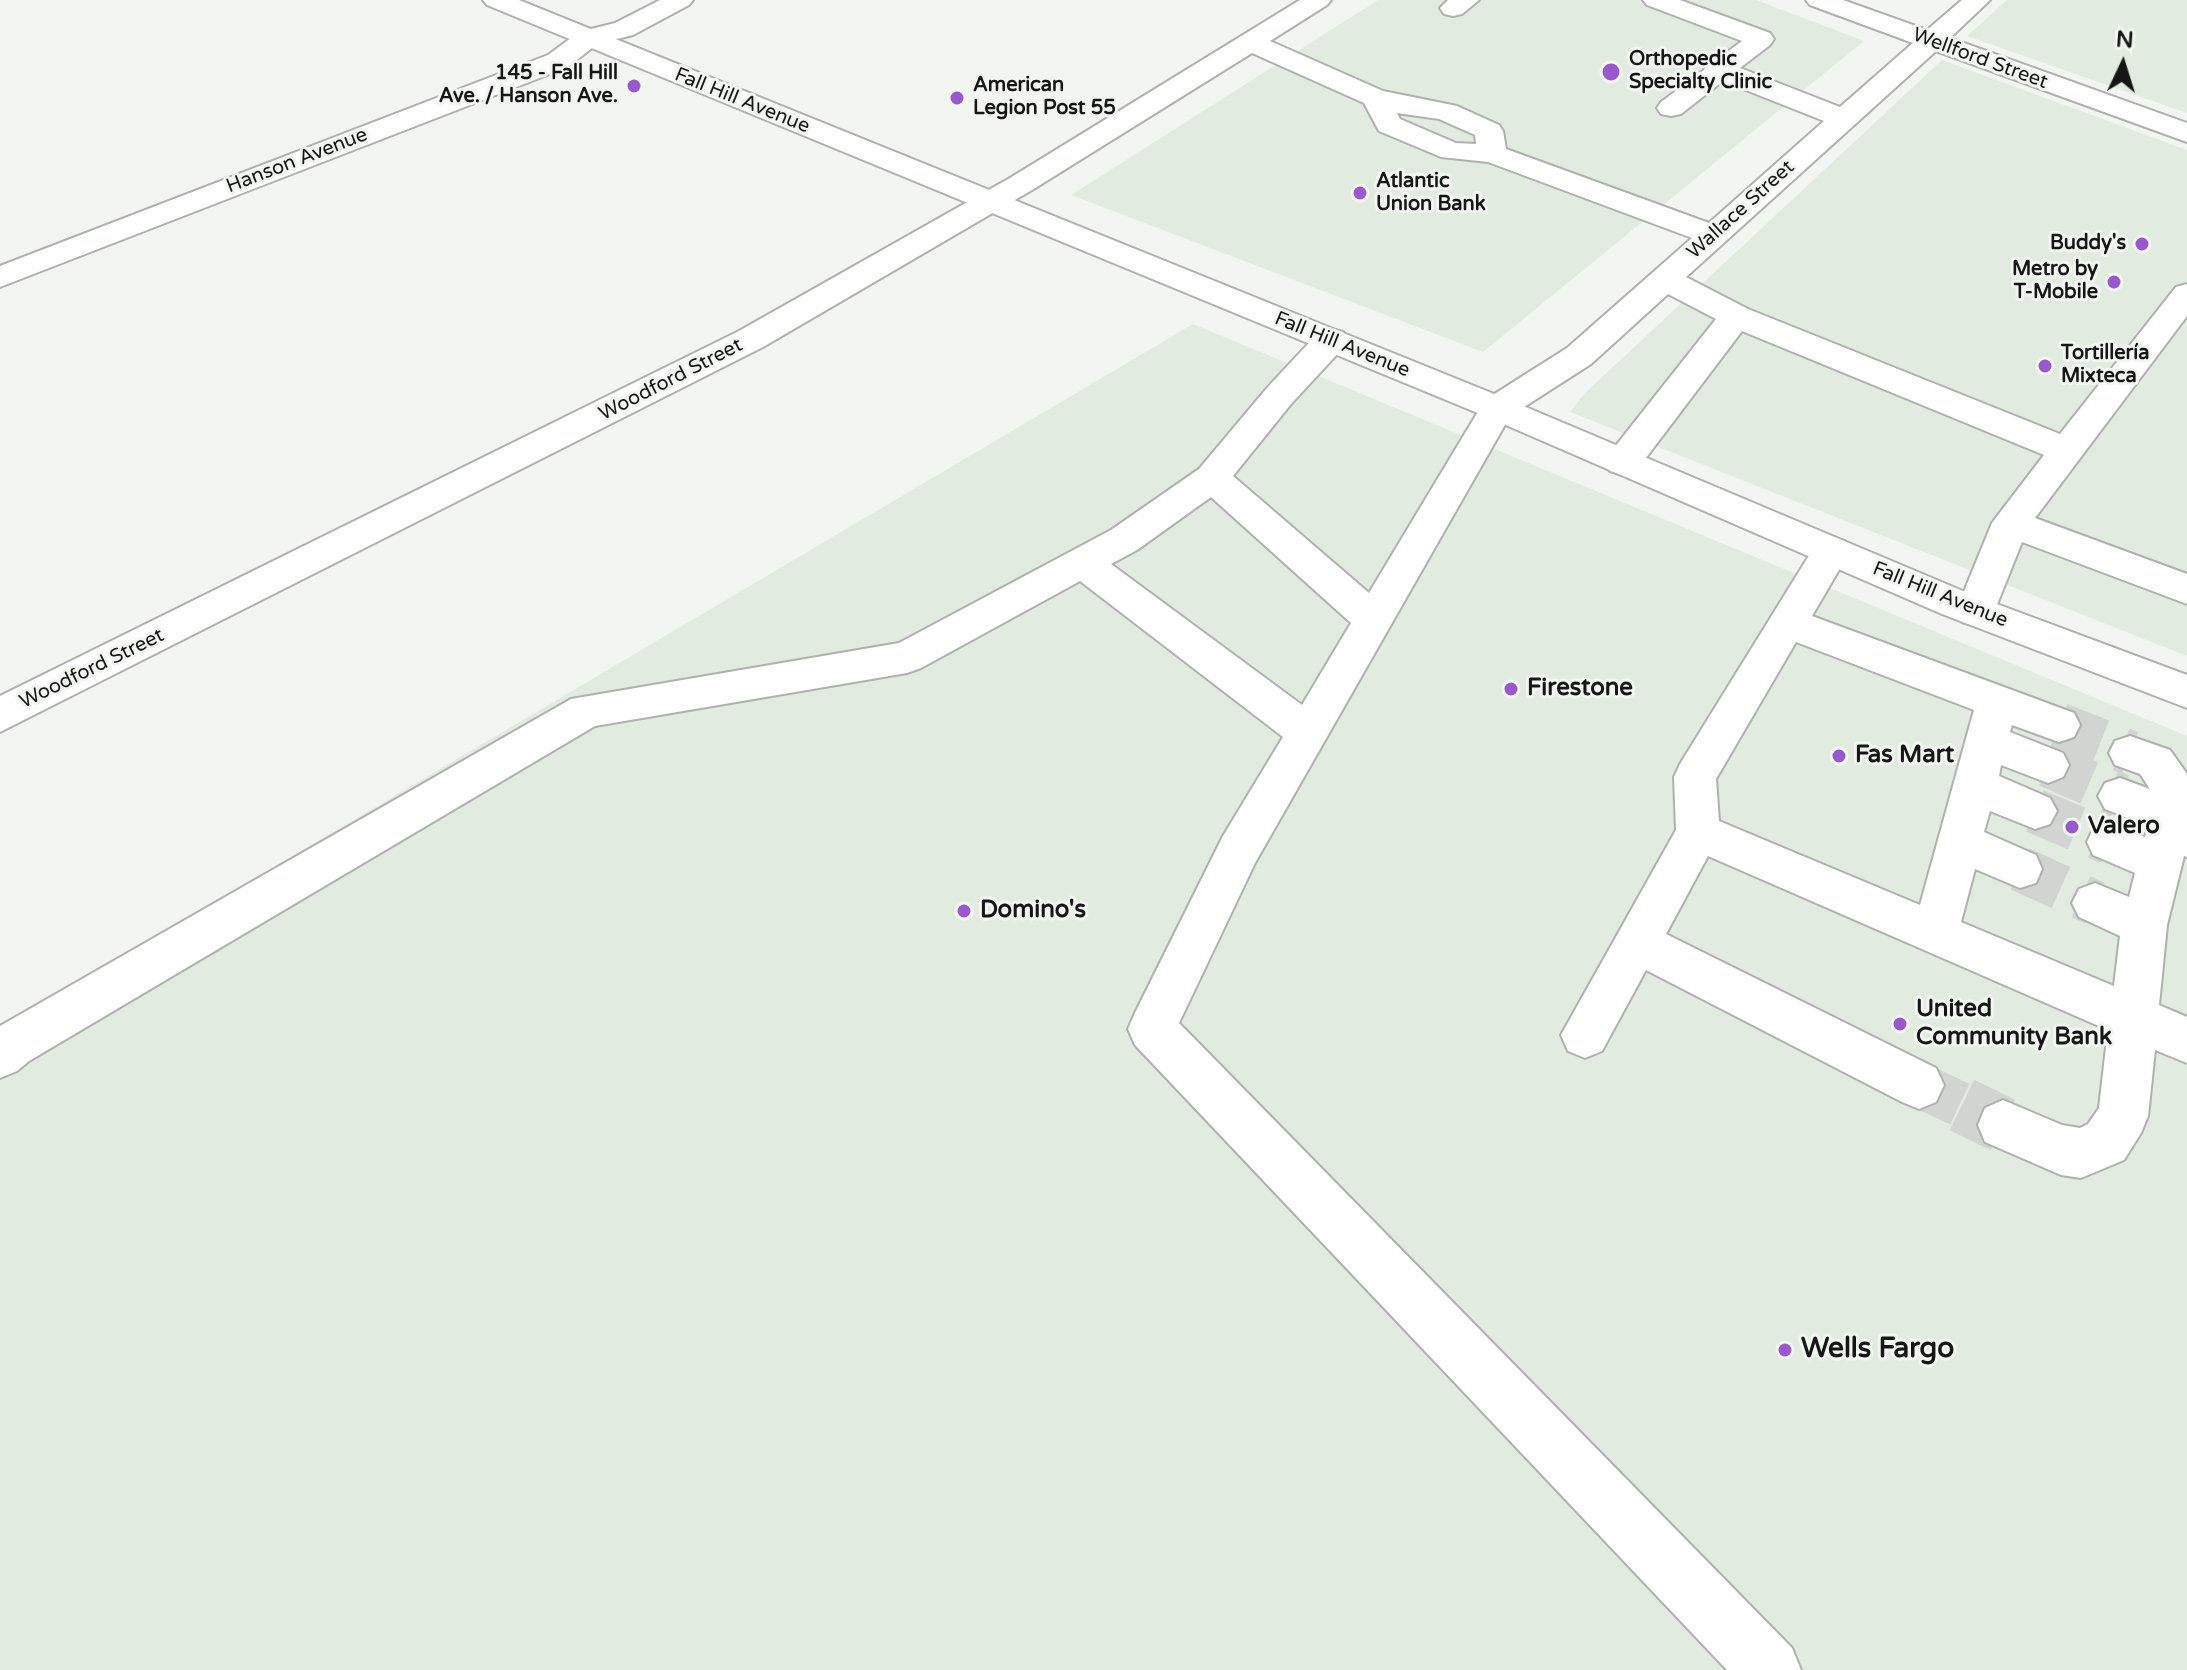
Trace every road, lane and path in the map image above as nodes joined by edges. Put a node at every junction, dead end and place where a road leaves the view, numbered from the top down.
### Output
1 (496, 0) edge
2 (680, 0) edge
3 (1318, 0) edge
4 (1656, 0) edge
5 (1819, 0) edge
6 (1977, 0) edge
7 (594, 24) junction
8 (1931, 41) junction
9 (1250, 42) junction
10 (1717, 69) junction
11 (1375, 98) junction
12 (1671, 108) dead end
13 (1844, 119) junction
14 (2187, 133) edge
15 (1491, 142) junction
16 (988, 203) junction
17 (1714, 235) junction
18 (0, 277) edge
19 (1664, 279) junction
20 (2187, 294) edge
21 (1736, 316) junction
22 (1331, 340) junction
23 (1497, 408) junction
24 (2067, 451) junction
25 (1623, 462) junction
26 (1212, 478) junction
27 (2011, 523) junction
28 (1831, 551) junction
29 (1083, 563) junction
30 (2187, 589) edge
31 (1976, 611) junction
32 (1374, 620) junction
33 (1790, 624) junction
34 (2187, 692) edge
35 (0, 715) edge
36 (1992, 722) junction
37 (2059, 725) tunnel mouth
38 (1308, 733) junction
39 (2130, 753) tunnel mouth
40 (2048, 765) tunnel mouth
41 (1975, 785) junction
42 (2120, 796) tunnel mouth
43 (2035, 811) tunnel mouth
44 (1698, 832) junction
45 (2172, 837) edge
46 (1960, 842) junction
47 (2109, 842) tunnel mouth
48 (2020, 869) tunnel mouth
49 (2095, 903) tunnel mouth
50 (2144, 925) junction
51 (1935, 934) junction
52 (1636, 942) junction
53 (2133, 1016) junction
54 (1585, 1035) dead end
55 (2187, 1040) edge
56 (0, 1055) edge
57 (1919, 1085) tunnel mouth
58 (2003, 1125) tunnel mouth
59 (1770, 1670) edge

1 - 7 street, Fall Hill Avenue
2 - 7 street, Hanson Avenue
3 - 9 street, Woodford Street
4 - 10 street
5 - 8 street, Wellford Street
6 - 8 street, Wallace Street
7 - 16 street, Fall Hill Avenue
7 - 18 street, Hanson Avenue
8 - 13 street, Wallace Street
8 - 14 street, Wellford Street
9 - 11 street
9 - 16 street, Woodford Street
10 - 12 street
10 - 13 street
11 - 15 street
11 - 15 street
13 - 17 street, Wallace Street
15 - 17 street
16 - 22 street, Fall Hill Avenue
16 - 35 street, Woodford Street
17 - 19 street, Wallace Street
19 - 21 street
19 - 23 street, Wallace Street
20 - 24 street
21 - 24 street
21 - 25 street
22 - 23 street, Fall Hill Avenue
22 - 26 street
23 - 25 street, Fall Hill Avenue
23 - 32 street
24 - 27 street
25 - 28 street, Fall Hill Avenue
26 - 29 street
26 - 32 street
27 - 30 street
27 - 31 street
28 - 31 street, Fall Hill Avenue
28 - 33 street
29 - 38 street
29 - 56 street
31 - 34 street, Fall Hill Avenue
32 - 38 street
33 - 36 street
33 - 44 street
36 - 37 street
36 - 40 street
36 - 41 street
38 - 59 street
39 - 45 street
41 - 43 street
41 - 46 street
42 - 45 street
44 - 51 street
44 - 52 street
45 - 47 street
45 - 50 street
46 - 48 street
46 - 51 street
49 - 50 street
50 - 53 street
51 - 53 street
52 - 54 street
52 - 57 street
53 - 55 street
53 - 58 street

